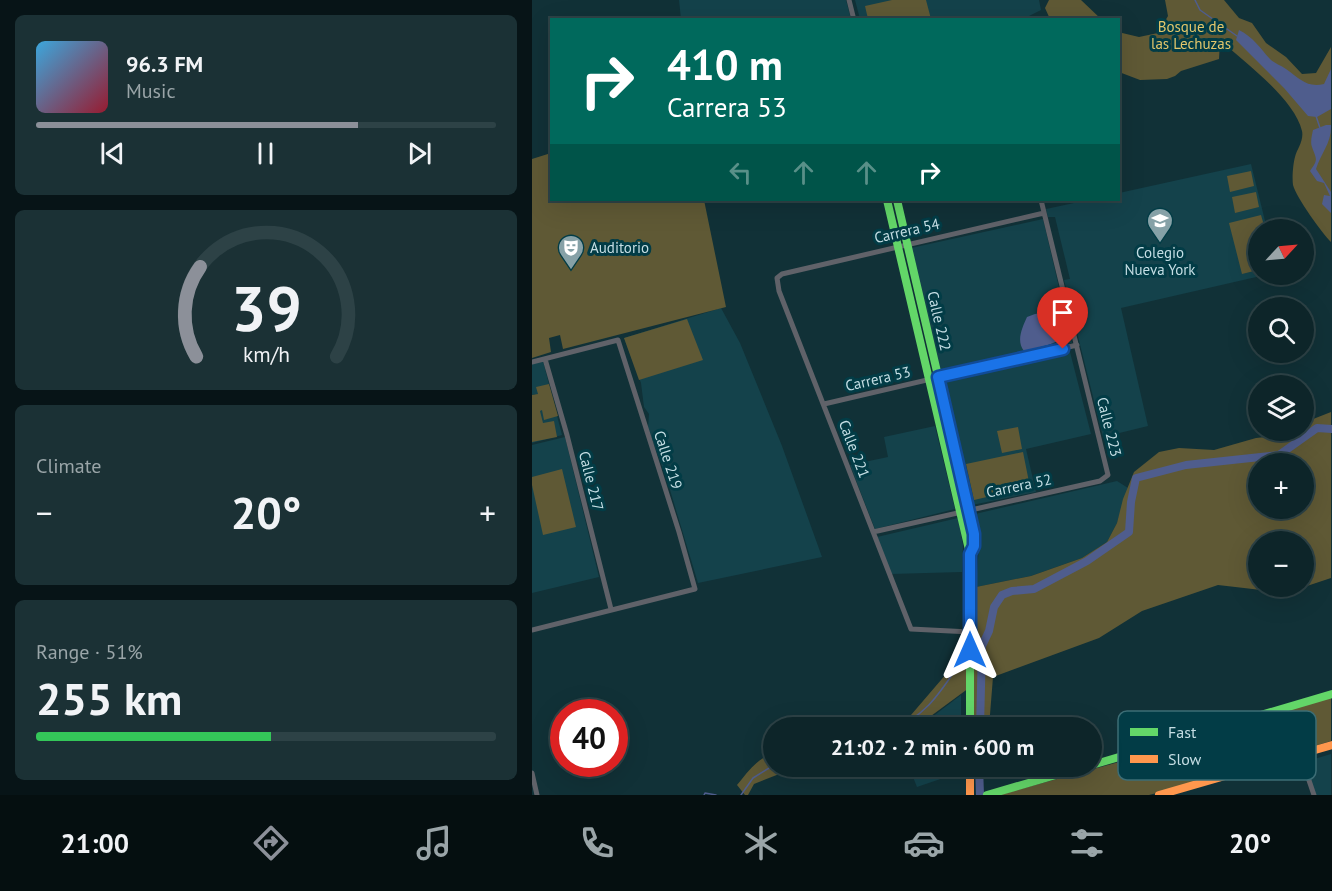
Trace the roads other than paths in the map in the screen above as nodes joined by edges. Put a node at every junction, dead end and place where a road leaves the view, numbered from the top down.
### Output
1 (849, 0) edge
2 (854, 18) edge
3 (887, 201) edge
4 (897, 201) edge
5 (1041, 201) edge
6 (1044, 213) junction
7 (907, 244) junction
8 (898, 246) junction
9 (777, 278) joint
10 (1077, 345) junction
11 (545, 359) junction
12 (532, 362) edge
13 (938, 377) junction
14 (928, 380) junction
15 (824, 404) junction
16 (1100, 481) joint
17 (965, 510) junction
18 (873, 532) junction
19 (611, 609) junction
20 (532, 630) edge
21 (970, 632) junction
22 (1332, 694) edge
23 (1275, 711) edge
24 (970, 717) edge
25 (1332, 745) edge
26 (1316, 750) edge
27 (1118, 757) edge
28 (1102, 762) edge
29 (532, 773) edge
30 (970, 777) edge
31 (1049, 777) edge
32 (1211, 780) edge
33 (1309, 780) edge
34 (537, 795) edge
35 (970, 795) edge
36 (987, 795) edge
37 (1159, 795) edge
38 (1314, 795) edge

1 - 2 street
3 - 8 main road, Calle 222
4 - 7 main road, Calle 222
5 - 6 street, Calle 223
6 - 7 street, Carrera 54
6 - 10 street, Calle 223
7 - 8 street, Carrera 54
7 - 13 main road, Calle 222
8 - 9 street, Carrera 54
8 - 14 main road, Calle 222
9 - 15 street, Calle 221
10 - 13 street, Carrera 53
10 - 16 street, Calle 223
11 - 12 street
11 - 19 street, Calle 217
11 - 19 street, Calle 219
13 - 14 street, Carrera 53
13 - 17 main road, Calle 222
14 - 15 street, Carrera 53
14 - 17 main road, Calle 222
15 - 18 street, Calle 221
16 - 17 street, Carrera 52
17 - 18 street, Carrera 52
17 - 21 main road, Calle 222
18 - 21 street, Calle 221
19 - 20 street
21 - 24 main road, Calle 222
22 - 23 main road
25 - 26 main road
27 - 28 main road
29 - 34 street
30 - 35 main road
31 - 36 main road
32 - 37 main road
33 - 38 street

